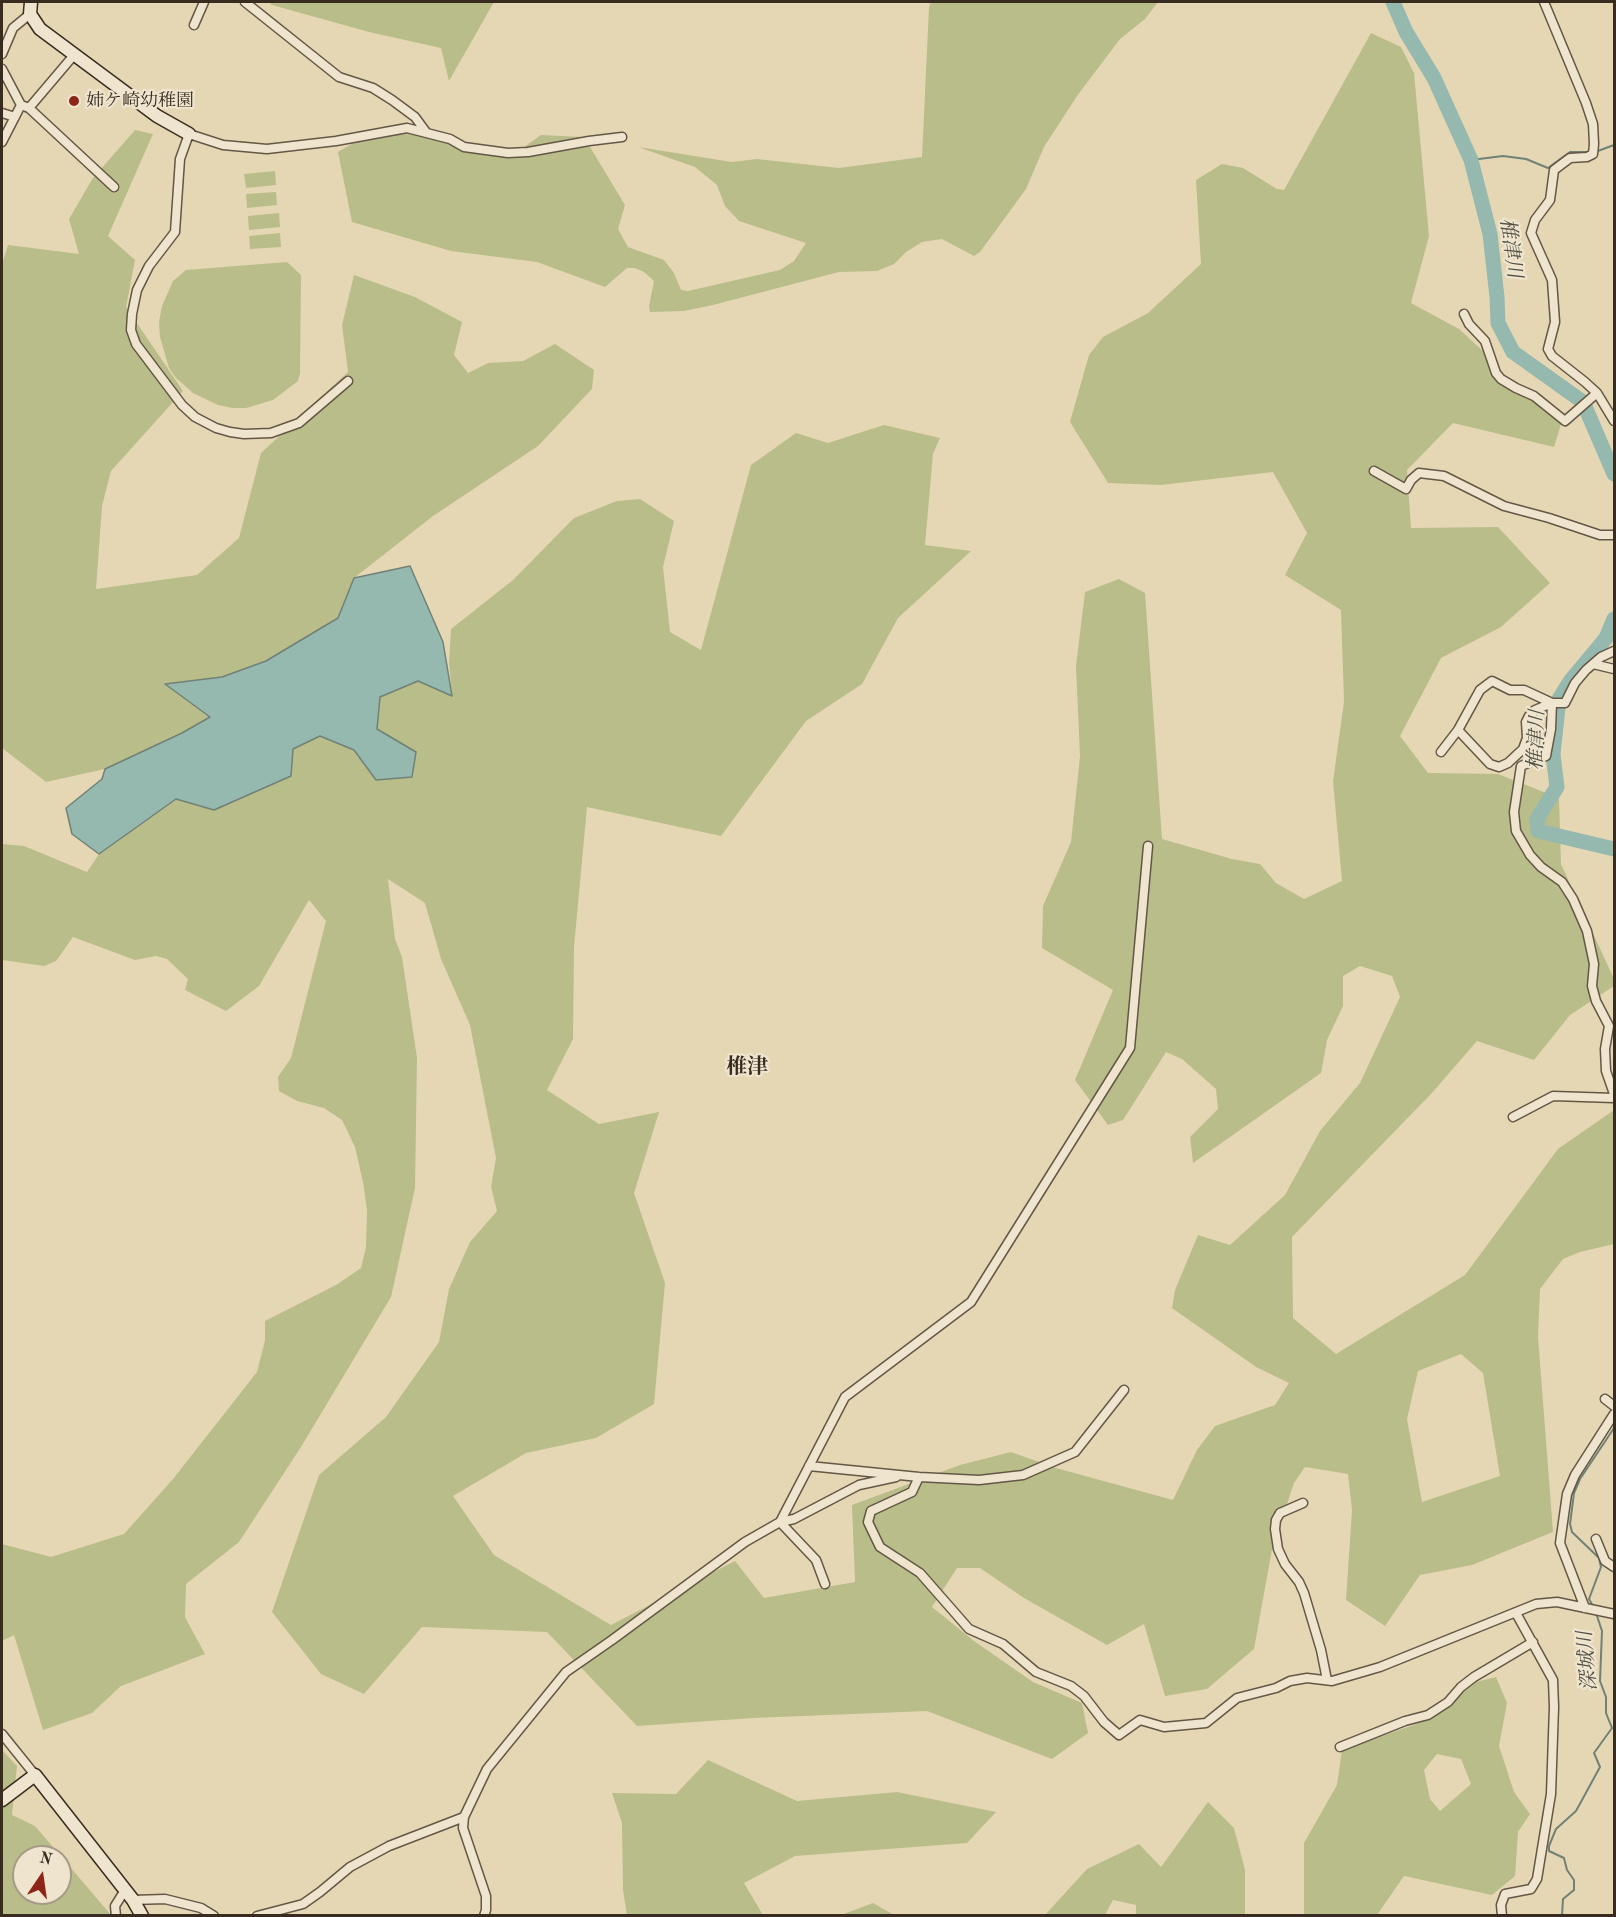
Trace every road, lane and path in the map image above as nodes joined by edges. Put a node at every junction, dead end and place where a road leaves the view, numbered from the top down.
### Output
1 (204, 2) edge
2 (245, 2) edge
3 (1544, 2) edge
4 (30, 8) edge
5 (194, 25) dead end
6 (2, 53) edge
7 (74, 55) junction
8 (2, 69) edge
9 (25, 107) junction
10 (2, 113) edge
11 (15, 117) junction
12 (426, 132) junction
13 (189, 134) junction
14 (622, 137) dead end
15 (2, 142) edge
16 (114, 187) dead end
17 (1464, 314) dead end
18 (348, 381) dead end
19 (1597, 393) junction
20 (1614, 421) edge
21 (1374, 471) dead end
22 (1614, 535) edge
23 (1614, 651) edge
24 (1593, 664) junction
25 (1614, 669) edge
26 (1552, 703) junction
27 (1458, 730) junction
28 (1441, 752) dead end
29 (1148, 846) dead end
30 (1614, 1096) edge
31 (1513, 1117) dead end
32 (1124, 1390) dead end
33 (1605, 1399) dead end
34 (1614, 1406) edge
35 (1614, 1414) edge
36 (809, 1466) junction
37 (865, 1472) junction
38 (904, 1475) junction
39 (919, 1477) junction
40 (863, 1484) junction
41 (1303, 1503) dead end
42 (780, 1522) junction
43 (1596, 1539) dead end
44 (1614, 1567) edge
45 (825, 1584) dead end
46 (1585, 1608) junction
47 (1516, 1613) junction
48 (1614, 1614) edge
49 (1533, 1642) junction
50 (1327, 1680) junction
51 (2, 1734) edge
52 (1340, 1747) dead end
53 (35, 1775) junction
54 (2, 1800) edge
55 (464, 1817) junction
56 (125, 1890) junction
57 (133, 1900) junction
58 (116, 1916) edge
59 (142, 1916) edge
60 (214, 1916) edge
61 (257, 1916) edge
62 (484, 1916) edge
63 (1502, 1916) edge

1 - 5 street
2 - 12 street
3 - 19 street
4 - 6 street
4 - 7 street
7 - 9 street
7 - 13 street
8 - 9 street
9 - 11 street
9 - 16 street
10 - 11 street
11 - 15 street
12 - 13 street
12 - 14 street
13 - 18 street
17 - 19 street
19 - 20 street
21 - 22 street
23 - 24 street
24 - 25 street
24 - 26 street
26 - 27 street
26 - 27 street
26 - 30 street
27 - 28 street
29 - 36 street
30 - 31 street
32 - 39 street
33 - 34 street
35 - 46 street
36 - 37 street
36 - 42 street
37 - 38 street
37 - 40 street
38 - 39 street
38 - 40 street
39 - 50 street
40 - 42 street
41 - 50 street
42 - 45 street
42 - 55 street
43 - 44 street
46 - 47 street
46 - 48 street
47 - 49 street
47 - 50 street
49 - 52 street
49 - 63 street
51 - 53 street
53 - 54 street
53 - 56 street
55 - 61 street
55 - 62 street
56 - 57 street
56 - 58 street
57 - 59 street
57 - 60 street

